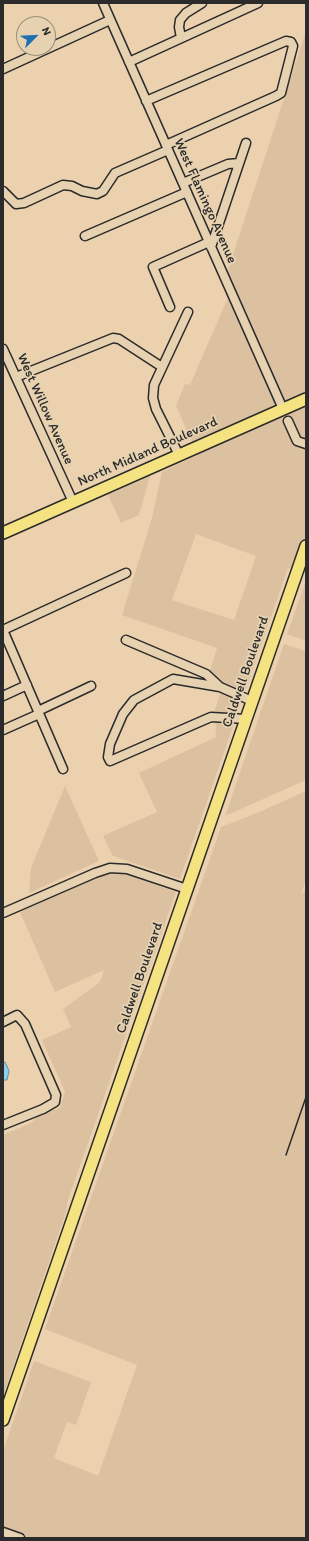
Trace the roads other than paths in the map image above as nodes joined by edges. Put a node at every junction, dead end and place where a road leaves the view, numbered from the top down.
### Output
1 (103, 3) edge
2 (202, 3) edge
3 (258, 3) edge
4 (110, 20) junction
5 (180, 38) junction
6 (129, 62) junction
7 (3, 69) edge
8 (146, 101) junction
9 (246, 143) dead end
10 (167, 147) junction
11 (239, 163) junction
12 (183, 183) junction
13 (3, 191) edge
14 (187, 192) junction
15 (85, 236) dead end
16 (210, 244) junction
17 (170, 307) dead end
18 (188, 312) dead end
19 (3, 349) edge
20 (162, 367) junction
21 (16, 377) junction
22 (306, 398) edge
23 (283, 409) junction
24 (288, 421) dead end
25 (306, 444) edge
26 (179, 455) junction
27 (73, 502) junction
28 (3, 533) edge
29 (306, 546) edge
30 (126, 573) dead end
31 (3, 630) edge
32 (126, 640) dead end
33 (27, 686) junction
34 (91, 686) dead end
35 (220, 687) junction
36 (3, 696) edge
37 (252, 701) junction
38 (39, 712) junction
39 (246, 719) junction
40 (3, 730) edge
41 (63, 769) dead end
42 (187, 889) junction
43 (3, 913) edge
44 (3, 1022) edge
45 (3, 1125) edge
46 (3, 1420) edge
47 (3, 1532) edge
48 (20, 1538) edge

1 - 4 street, West Flamingo Avenue
2 - 5 street
3 - 5 street
4 - 6 street, West Flamingo Avenue
4 - 7 street
5 - 6 street
6 - 8 street, West Flamingo Avenue
8 - 10 street, West Flamingo Avenue
8 - 10 street
9 - 11 street
10 - 12 street, West Flamingo Avenue
10 - 13 street
11 - 12 street
11 - 16 street
12 - 14 street, West Flamingo Avenue
14 - 15 street
14 - 16 street, West Flamingo Avenue
16 - 17 street
16 - 23 street, West Flamingo Avenue
18 - 20 street
19 - 21 street, West Willow Avenue
20 - 21 street
20 - 26 street
21 - 27 street, West Willow Avenue
22 - 23 main road, North Midland Boulevard
23 - 26 main road, North Midland Boulevard
24 - 25 street
26 - 27 main road, North Midland Boulevard
27 - 28 main road, North Midland Boulevard
29 - 37 main road, Caldwell Boulevard
30 - 31 street
31 - 33 street
32 - 35 street
33 - 36 street
33 - 38 street
34 - 38 street
35 - 37 street
35 - 39 street
37 - 39 main road, Caldwell Boulevard
38 - 40 street
38 - 41 street
39 - 42 main road, Caldwell Boulevard
42 - 43 street
42 - 46 main road, Caldwell Boulevard
44 - 45 street
47 - 48 street

